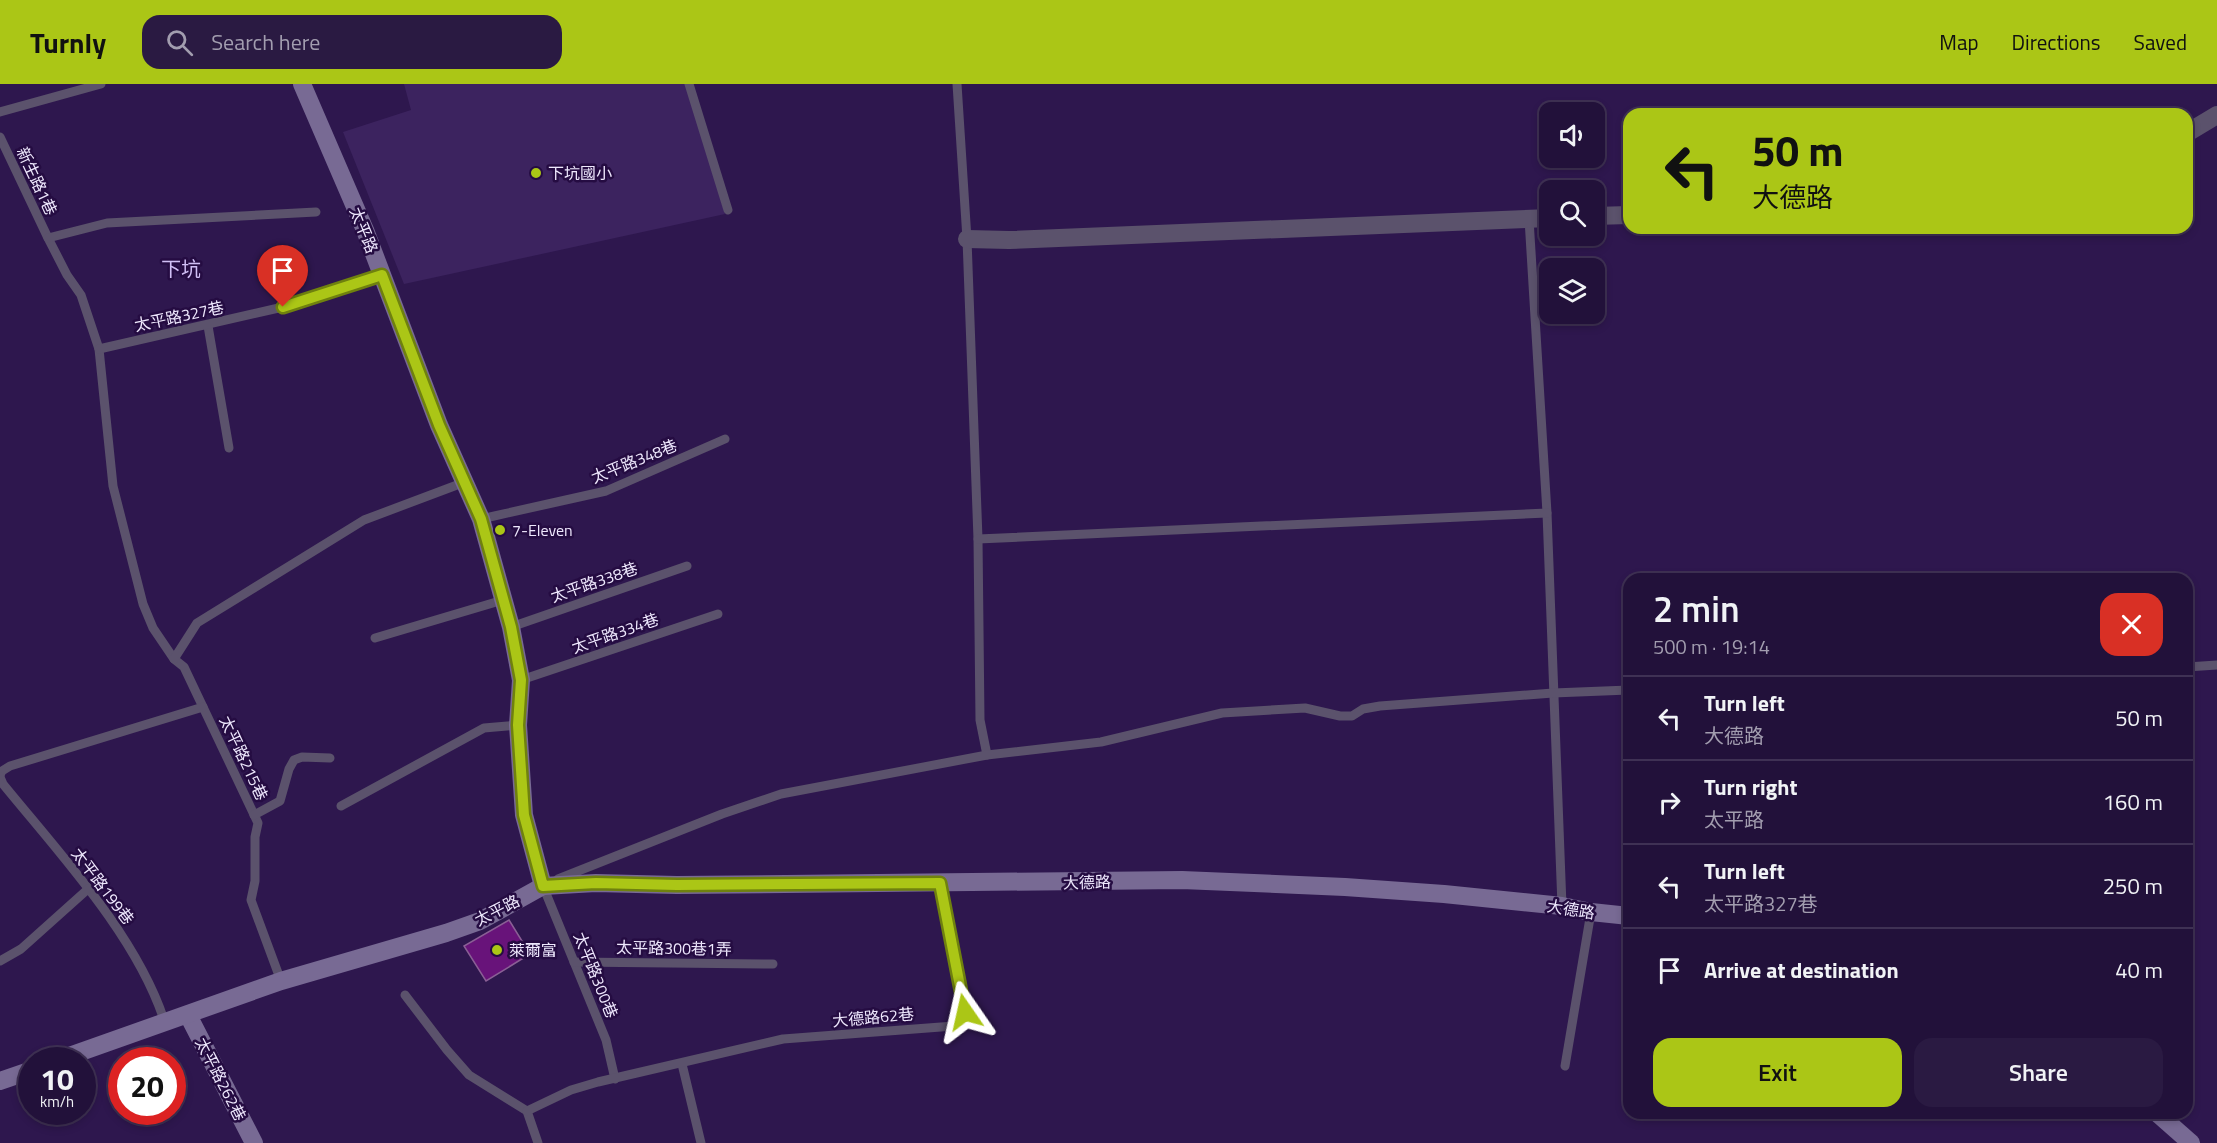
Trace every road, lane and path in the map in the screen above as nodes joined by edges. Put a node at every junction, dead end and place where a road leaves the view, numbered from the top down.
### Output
1 (101, 84) edge
2 (302, 84) edge
3 (690, 84) edge
4 (957, 84) edge
5 (0, 112) edge
6 (2217, 115) edge
7 (2193, 129) edge
8 (0, 136) edge
9 (728, 210) dead end
10 (316, 212) dead end
11 (1623, 215) edge
12 (1605, 216) edge
13 (1529, 219) junction
14 (1539, 219) edge
15 (48, 238) junction
16 (967, 238) junction
17 (382, 275) junction
18 (208, 326) junction
19 (99, 349) junction
20 (725, 439) dead end
21 (229, 448) dead end
22 (465, 482) junction
23 (1547, 513) junction
24 (481, 519) junction
25 (978, 539) junction
26 (687, 566) dead end
27 (503, 600) junction
28 (718, 614) dead end
29 (511, 627) junction
30 (375, 638) dead end
31 (174, 659) junction
32 (2217, 665) edge
33 (2193, 667) edge
34 (521, 680) junction
35 (1623, 690) edge
36 (1553, 693) junction
37 (203, 707) junction
38 (518, 725) junction
39 (987, 755) junction
40 (330, 758) dead end
41 (0, 776) edge
42 (341, 806) dead end
43 (254, 815) junction
44 (940, 883) junction
45 (543, 886) junction
46 (88, 890) junction
47 (1562, 906) junction
48 (1592, 912) junction
49 (1623, 915) edge
50 (0, 961) edge
51 (574, 962) junction
52 (773, 964) dead end
53 (280, 981) junction
54 (405, 995) dead end
55 (188, 1015) junction
56 (165, 1023) junction
57 (96, 1047) edge
58 (682, 1064) junction
59 (1565, 1066) dead end
60 (18, 1075) edge
61 (615, 1078) junction
62 (0, 1081) edge
63 (527, 1112) junction
64 (2164, 1119) edge
65 (254, 1143) edge
66 (538, 1143) edge
67 (701, 1143) edge
68 (2191, 1143) edge

1 - 5 lane
2 - 17 street, 太平路
3 - 9 lane
4 - 16 lane
6 - 7 street
8 - 15 lane, 新生路1巷
10 - 15 lane
11 - 12 street
13 - 14 street
13 - 16 street
13 - 23 lane
15 - 19 lane
16 - 25 lane
17 - 18 lane, 太平路327巷
17 - 22 street, 太平路
18 - 19 lane, 太平路327巷
18 - 21 lane
19 - 31 lane, 太平路215巷
20 - 24 lane, 太平路348巷
22 - 24 street, 太平路
22 - 31 lane
23 - 25 lane
23 - 36 lane
24 - 27 street, 太平路
25 - 39 lane
26 - 29 lane, 太平路338巷
27 - 29 street, 太平路
27 - 30 lane
28 - 34 lane, 太平路334巷
29 - 34 street, 太平路
31 - 37 lane, 太平路215巷
32 - 33 lane
34 - 38 street, 太平路
35 - 36 lane
36 - 39 lane
36 - 47 lane
37 - 41 lane, 太平路199巷
37 - 43 lane, 太平路215巷
38 - 42 lane
38 - 45 street, 太平路
39 - 45 lane
40 - 43 lane
41 - 46 lane, 太平路199巷
43 - 53 lane, 太平路215巷
44 - 45 street, 大德路
44 - 47 street, 大德路
44 - 58 lane, 大德路62巷
45 - 51 lane, 太平路300巷
45 - 53 street, 太平路
46 - 50 lane
46 - 56 lane, 太平路199巷
47 - 48 street, 大德路
48 - 49 street, 大德路
48 - 59 lane
51 - 52 lane, 太平路300巷1弄
51 - 61 lane, 太平路300巷
53 - 55 street, 太平路
54 - 63 lane
55 - 56 street, 太平路
55 - 65 street, 太平路262巷
56 - 57 street, 太平路
58 - 61 lane
58 - 67 lane
60 - 62 street
61 - 63 lane
63 - 66 lane
64 - 68 street

